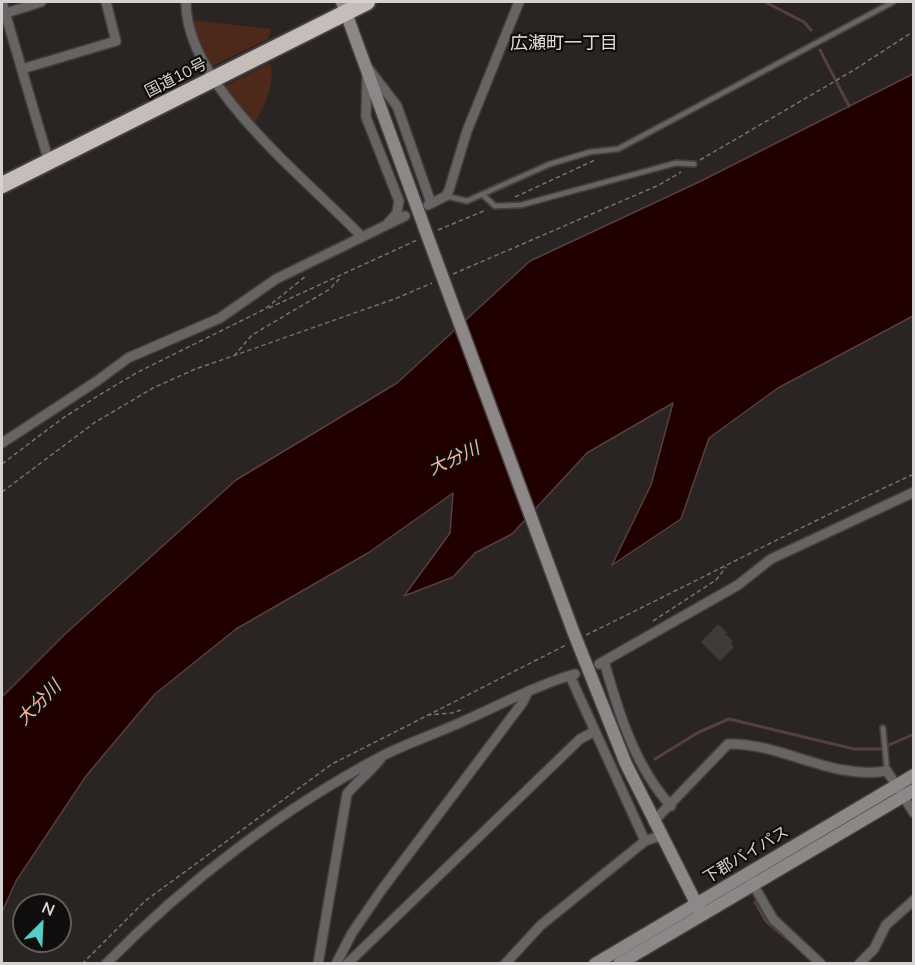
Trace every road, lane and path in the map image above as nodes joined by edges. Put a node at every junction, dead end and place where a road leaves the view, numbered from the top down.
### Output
1 (2, 2) edge
2 (41, 2) edge
3 (106, 2) edge
4 (186, 2) edge
5 (367, 2) edge
6 (519, 2) edge
7 (893, 2) edge
8 (344, 7) edge
9 (6, 13) junction
10 (914, 31) edge
11 (366, 66) junction
12 (22, 69) junction
13 (214, 79) junction
14 (598, 158) dead end
15 (49, 162) junction
16 (694, 164) junction
17 (2, 185) edge
18 (483, 195) junction
19 (446, 196) junction
20 (516, 196) dead end
21 (495, 206) junction
22 (405, 216) dead end
23 (384, 226) junction
24 (362, 237) junction
25 (428, 239) junction
26 (312, 271) dead end
27 (452, 274) dead end
28 (342, 276) junction
29 (441, 279) dead end
30 (265, 309) junction
31 (233, 356) junction
32 (2, 444) edge
33 (2, 464) edge
34 (914, 474) edge
35 (2, 492) edge
36 (914, 492) edge
37 (728, 565) junction
38 (648, 624) dead end
39 (574, 636) junction
40 (528, 692) junction
41 (470, 707) dead end
42 (426, 715) junction
43 (883, 728) dead end
44 (594, 731) junction
45 (382, 756) junction
46 (887, 769) junction
47 (914, 776) edge
48 (904, 790) edge
49 (671, 806) junction
50 (914, 813) edge
51 (653, 822) junction
52 (660, 836) junction
53 (645, 842) junction
54 (750, 879) junction
55 (914, 900) edge
56 (699, 910) junction
57 (82, 963) edge
58 (106, 963) edge
59 (318, 963) edge
60 (336, 963) edge
61 (347, 963) edge
62 (505, 963) edge
63 (595, 963) edge
64 (620, 963) edge
65 (821, 963) edge
66 (859, 963) edge

1 - 9 street
2 - 9 street
3 - 12 street
4 - 13 street
5 - 8 highway, 国道10号
6 - 19 street
7 - 18 lane
8 - 11 street
8 - 13 highway, 国道10号
9 - 12 street
10 - 16 path
11 - 19 street
11 - 23 street
11 - 25 street
12 - 15 street
13 - 15 highway, 国道10号
13 - 24 street
14 - 20 path
15 - 17 highway, 国道10号
16 - 21 lane
16 - 27 path
18 - 19 lane
18 - 21 lane
21 - 25 path
22 - 23 street
23 - 24 street
24 - 32 street
25 - 28 path
25 - 39 street, bridge
26 - 30 path
28 - 30 path
28 - 31 path
29 - 31 path
30 - 33 path
31 - 35 path
34 - 37 path
36 - 49 street
37 - 38 path
37 - 39 path
39 - 42 path
39 - 51 street
40 - 44 street
40 - 45 street
40 - 60 street
41 - 42 path
42 - 57 path
43 - 46 lane
44 - 53 street
44 - 61 street
45 - 58 street
45 - 59 street
46 - 48 street
46 - 49 street
47 - 48 street
48 - 50 street
48 - 54 street
49 - 51 street
51 - 52 street
52 - 53 street
52 - 56 street
53 - 62 street
54 - 56 street
54 - 65 street
55 - 66 street
56 - 63 street, 下郡バイパス
56 - 64 street

